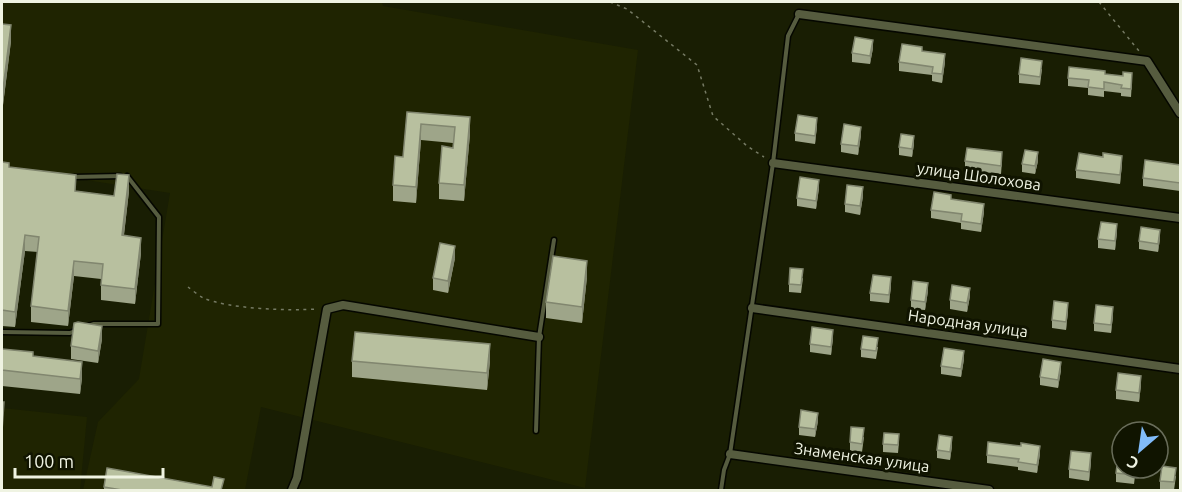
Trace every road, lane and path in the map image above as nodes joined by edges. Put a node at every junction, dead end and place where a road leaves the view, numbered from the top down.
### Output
1 (610, 2) edge
2 (1099, 2) edge
3 (799, 14) joint
4 (1147, 61) junction
5 (1180, 113) edge
6 (773, 163) junction
7 (70, 177) edge
8 (1180, 218) edge
9 (554, 240) dead end
10 (188, 286) dead end
11 (752, 308) junction
12 (327, 309) junction
13 (86, 327) edge
14 (78, 330) edge
15 (2, 332) edge
16 (539, 337) junction
17 (1180, 369) edge
18 (536, 431) dead end
19 (730, 453) junction
20 (291, 490) edge
21 (721, 490) edge
22 (990, 490) edge

1 - 6 path
2 - 4 path
3 - 4 street
3 - 6 lane
4 - 5 street
6 - 8 street, улица Шолохова
6 - 11 lane
7 - 13 lane
9 - 16 lane
10 - 12 path
11 - 17 street, Народная улица
11 - 19 lane
12 - 16 street
12 - 20 street
14 - 15 lane
16 - 18 lane
19 - 21 lane
19 - 22 street, Знаменская улица

